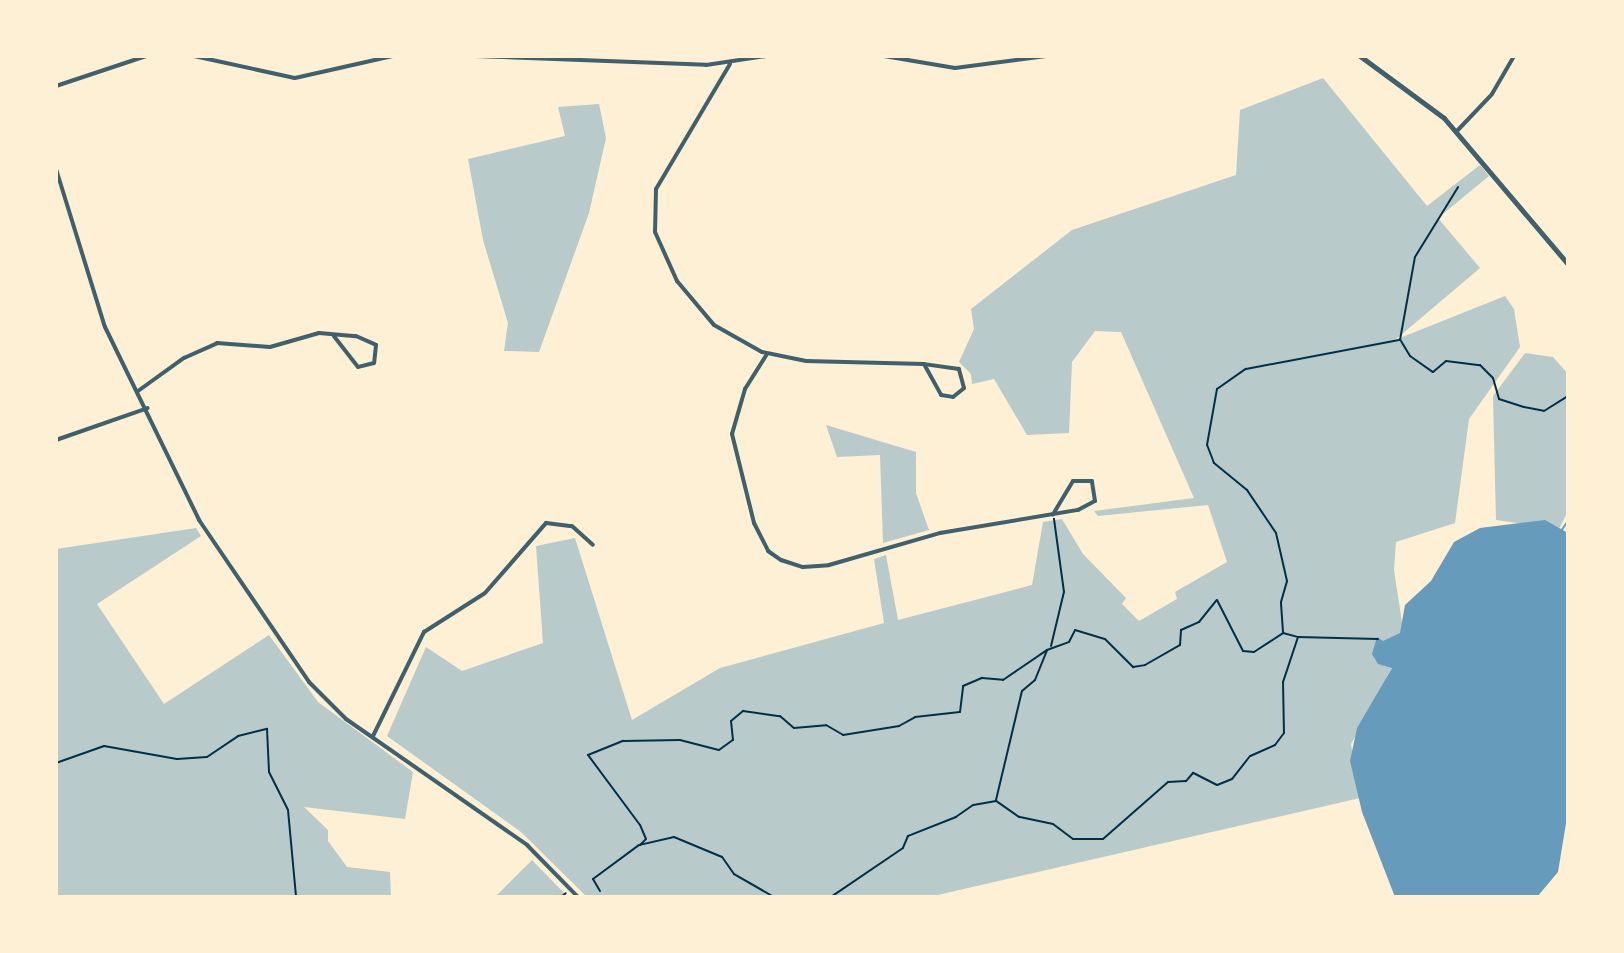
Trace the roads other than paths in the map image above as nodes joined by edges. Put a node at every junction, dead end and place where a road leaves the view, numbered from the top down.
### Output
1 (146, 56) edge
2 (194, 56) edge
3 (393, 56) edge
4 (475, 56) edge
5 (674, 56) edge
6 (766, 56) edge
7 (884, 56) edge
8 (1046, 56) edge
9 (1360, 56) edge
10 (1514, 56) edge
11 (676, 64) junction
12 (730, 64) junction
13 (56, 86) edge
14 (1456, 132) junction
15 (56, 169) edge
16 (1568, 264) edge
17 (334, 336) junction
18 (767, 354) junction
19 (924, 364) junction
20 (138, 392) junction
21 (148, 408) junction
22 (56, 440) edge
23 (1053, 514) junction
24 (593, 545) dead end
25 (372, 736) junction
26 (578, 897) edge

1 - 13 street
2 - 3 street
4 - 11 street
5 - 11 street
6 - 12 street
7 - 8 street
9 - 14 street
10 - 14 street
11 - 12 street
12 - 18 street
14 - 16 street
15 - 20 street
17 - 17 street
17 - 20 street
18 - 19 street
18 - 23 street
19 - 19 street
20 - 21 street
21 - 22 street
21 - 25 street
23 - 23 street
24 - 25 street
25 - 26 street

